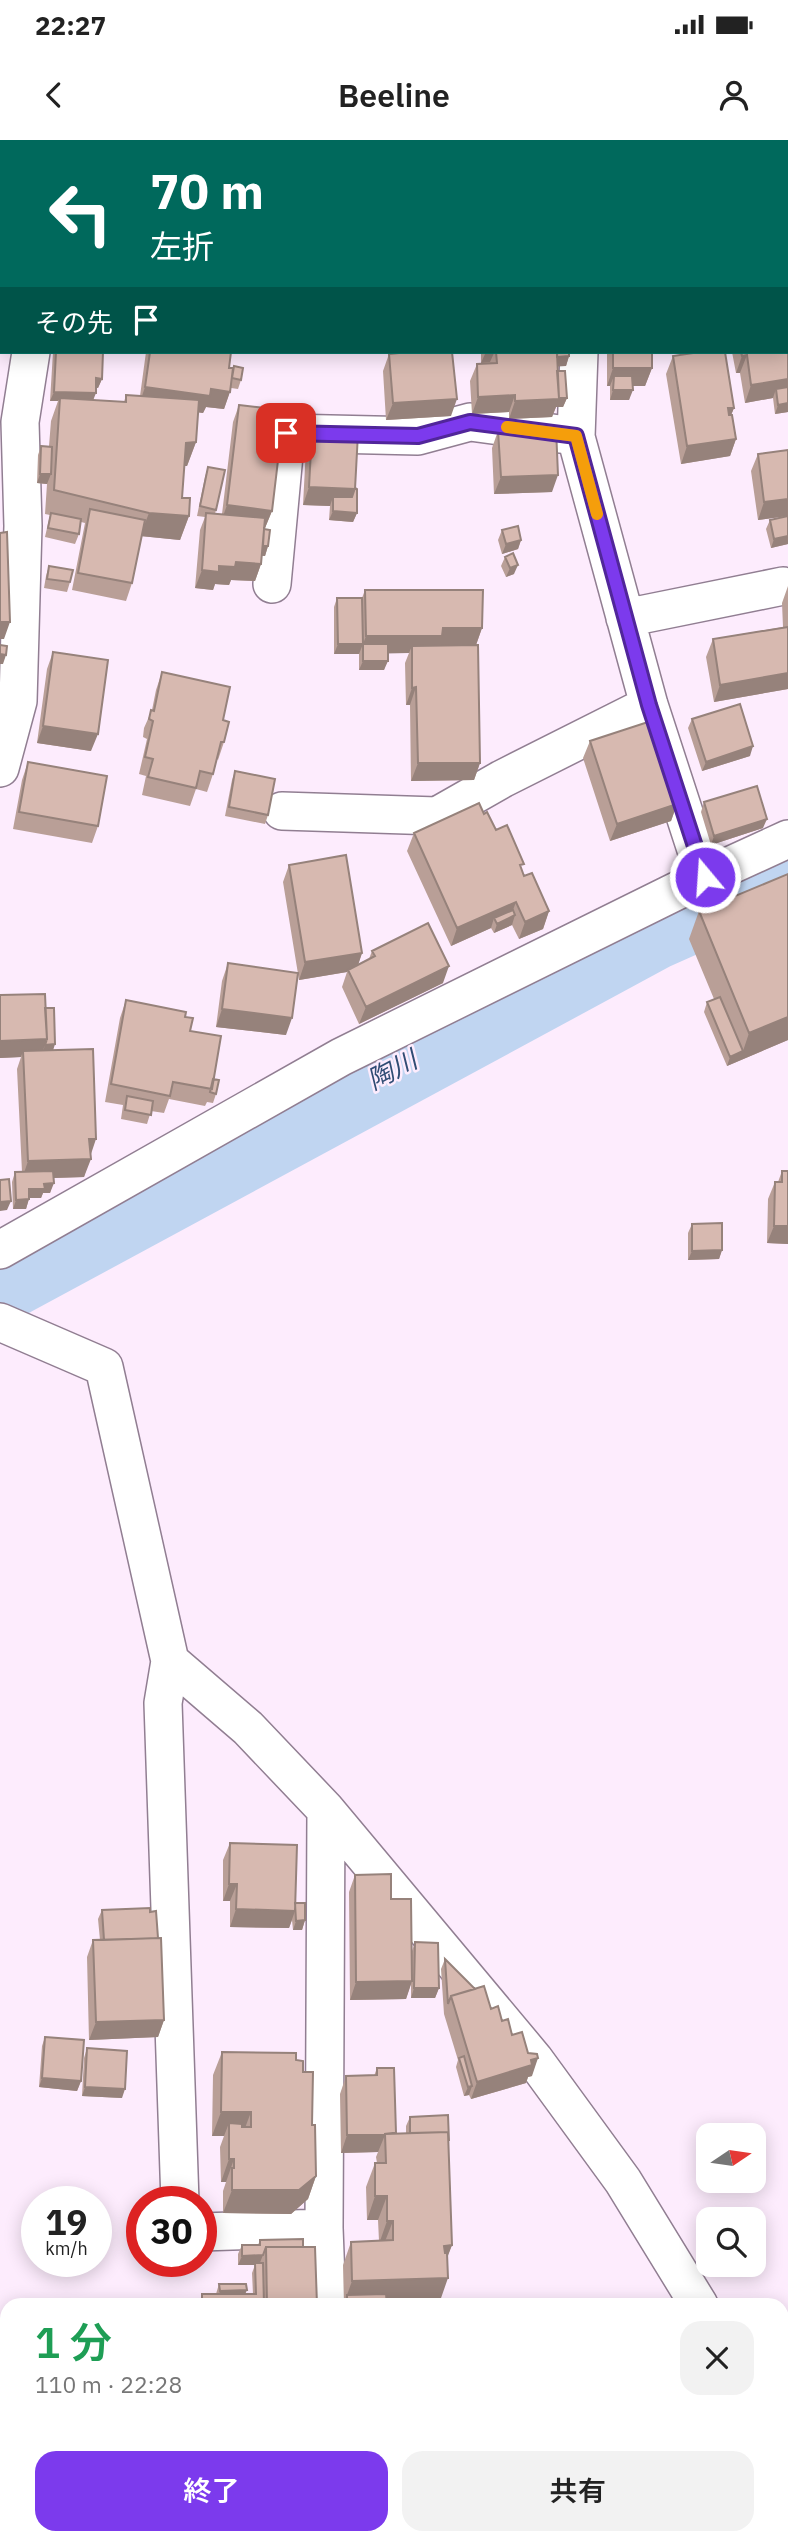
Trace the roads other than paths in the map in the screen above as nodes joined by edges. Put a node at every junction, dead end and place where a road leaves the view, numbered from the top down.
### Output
1 (31, 354) edge
2 (579, 354) edge
3 (576, 436) junction
4 (272, 584) dead end
5 (783, 586) dead end
6 (625, 618) junction
7 (649, 705) junction
8 (0, 768) edge
9 (282, 811) dead end
10 (788, 839) edge
11 (705, 877) junction
12 (0, 1250) edge
13 (0, 1322) edge
14 (170, 1661) junction
15 (326, 1810) junction
16 (179, 2186) edge
17 (324, 2228) junction
18 (217, 2231) edge
19 (327, 2298) edge
20 (695, 2298) edge

1 - 8 street
2 - 3 street
3 - 4 street
3 - 6 street
5 - 6 street
6 - 7 street
7 - 9 street
7 - 11 street
10 - 11 street
11 - 12 street
13 - 14 street
14 - 15 street
14 - 16 street
15 - 17 street
15 - 20 street
17 - 18 street
17 - 19 street

